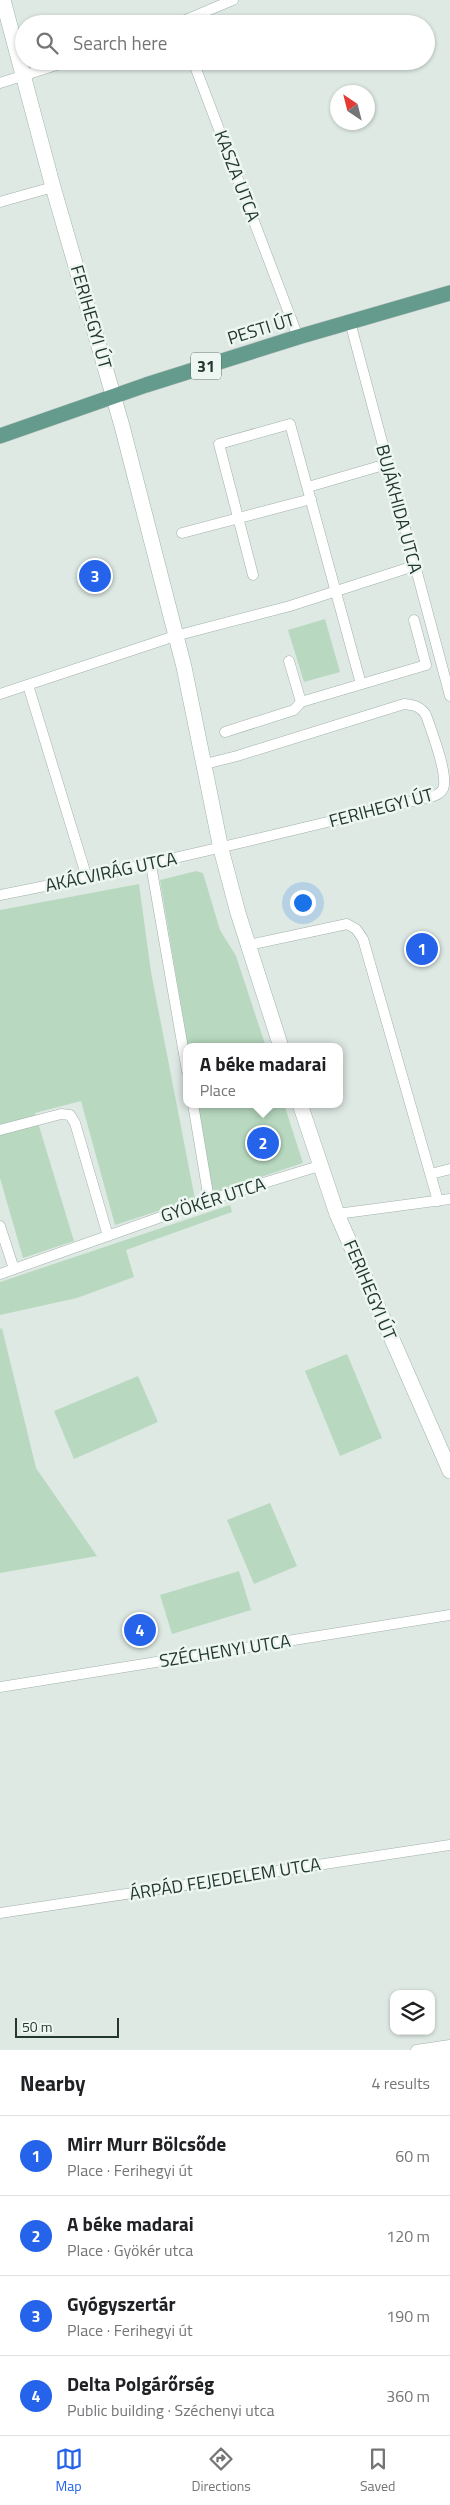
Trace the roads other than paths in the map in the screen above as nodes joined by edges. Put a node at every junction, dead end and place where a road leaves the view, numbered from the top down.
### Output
1 (3, 0) edge
2 (233, 0) edge
3 (197, 15) edge
4 (15, 43) edge
5 (22, 70) edge
6 (42, 70) edge
7 (196, 70) edge
8 (24, 76) junction
9 (0, 83) edge
10 (53, 187) junction
11 (0, 202) edge
12 (450, 293) edge
13 (350, 322) junction
14 (298, 337) junction
15 (114, 397) junction
16 (0, 436) edge
17 (388, 464) junction
18 (308, 487) junction
19 (311, 499) junction
20 (238, 518) junction
21 (182, 534) dead end
22 (414, 566) junction
23 (253, 575) dead end
24 (337, 591) junction
25 (414, 620) dead end
26 (175, 636) junction
27 (290, 661) dead end
28 (361, 684) junction
29 (28, 685) junction
30 (0, 694) edge
31 (450, 696) edge
32 (301, 702) junction
33 (225, 732) dead end
34 (205, 764) junction
35 (221, 849) junction
36 (151, 865) junction
37 (87, 878) junction
38 (0, 895) edge
39 (249, 945) junction
40 (281, 1043) edge
41 (183, 1047) edge
42 (194, 1108) edge
43 (301, 1108) edge
44 (0, 1130) edge
45 (319, 1166) junction
46 (450, 1169) edge
47 (431, 1174) junction
48 (450, 1199) edge
49 (209, 1200) junction
50 (438, 1201) junction
51 (337, 1214) junction
52 (0, 1226) edge
53 (108, 1236) junction
54 (14, 1269) junction
55 (0, 1274) edge
56 (450, 1471) edge
57 (450, 1614) edge
58 (0, 1687) edge
59 (450, 1844) edge
60 (0, 1913) edge
61 (450, 2045) edge
62 (416, 2050) edge

1 - 4 main road, FERIHEGYI ÚT
2 - 3 street
5 - 8 main road, FERIHEGYI ÚT
6 - 8 street
7 - 14 street, KASZA UTCA
8 - 9 street
8 - 10 main road, FERIHEGYI ÚT
10 - 11 street
10 - 15 main road, FERIHEGYI ÚT
12 - 13 main road, PESTI ÚT / 31
13 - 14 main road, PESTI ÚT / 31
13 - 17 street, BUJÁKHIDA UTCA
14 - 15 main road, PESTI ÚT / 31
15 - 16 main road, PESTI ÚT / 31
15 - 26 main road, FERIHEGYI ÚT
17 - 18 street
17 - 22 street, BUJÁKHIDA UTCA
18 - 19 street
18 - 20 street
19 - 20 street
19 - 24 street
20 - 21 street
20 - 23 street
22 - 24 street
22 - 31 street, BUJÁKHIDA UTCA
24 - 26 street
24 - 28 street
25 - 28 street
26 - 29 street
26 - 34 main road, FERIHEGYI ÚT
27 - 32 street
28 - 32 street
29 - 30 street
29 - 37 street
32 - 33 street
34 - 35 main road, FERIHEGYI ÚT
34 - 35 street, FERIHEGYI ÚT
35 - 36 street, AKÁCVIRÁG UTCA
35 - 39 main road, FERIHEGYI ÚT
36 - 37 street, AKÁCVIRÁG UTCA
36 - 41 street
37 - 38 street, AKÁCVIRÁG UTCA
39 - 40 main road, FERIHEGYI ÚT
39 - 47 street
42 - 49 street
43 - 45 main road, FERIHEGYI ÚT
44 - 53 street
45 - 49 street, GYÖKÉR UTCA
45 - 51 main road, FERIHEGYI ÚT
46 - 47 street
47 - 50 street
48 - 50 street
49 - 53 street, GYÖKÉR UTCA
50 - 51 street
51 - 56 main road, FERIHEGYI ÚT
52 - 54 street
53 - 54 street, GYÖKÉR UTCA
54 - 55 street, GYÖKÉR UTCA
57 - 58 street, SZÉCHENYI UTCA
59 - 60 street, ÁRPÁD FEJEDELEM UTCA
61 - 62 street

